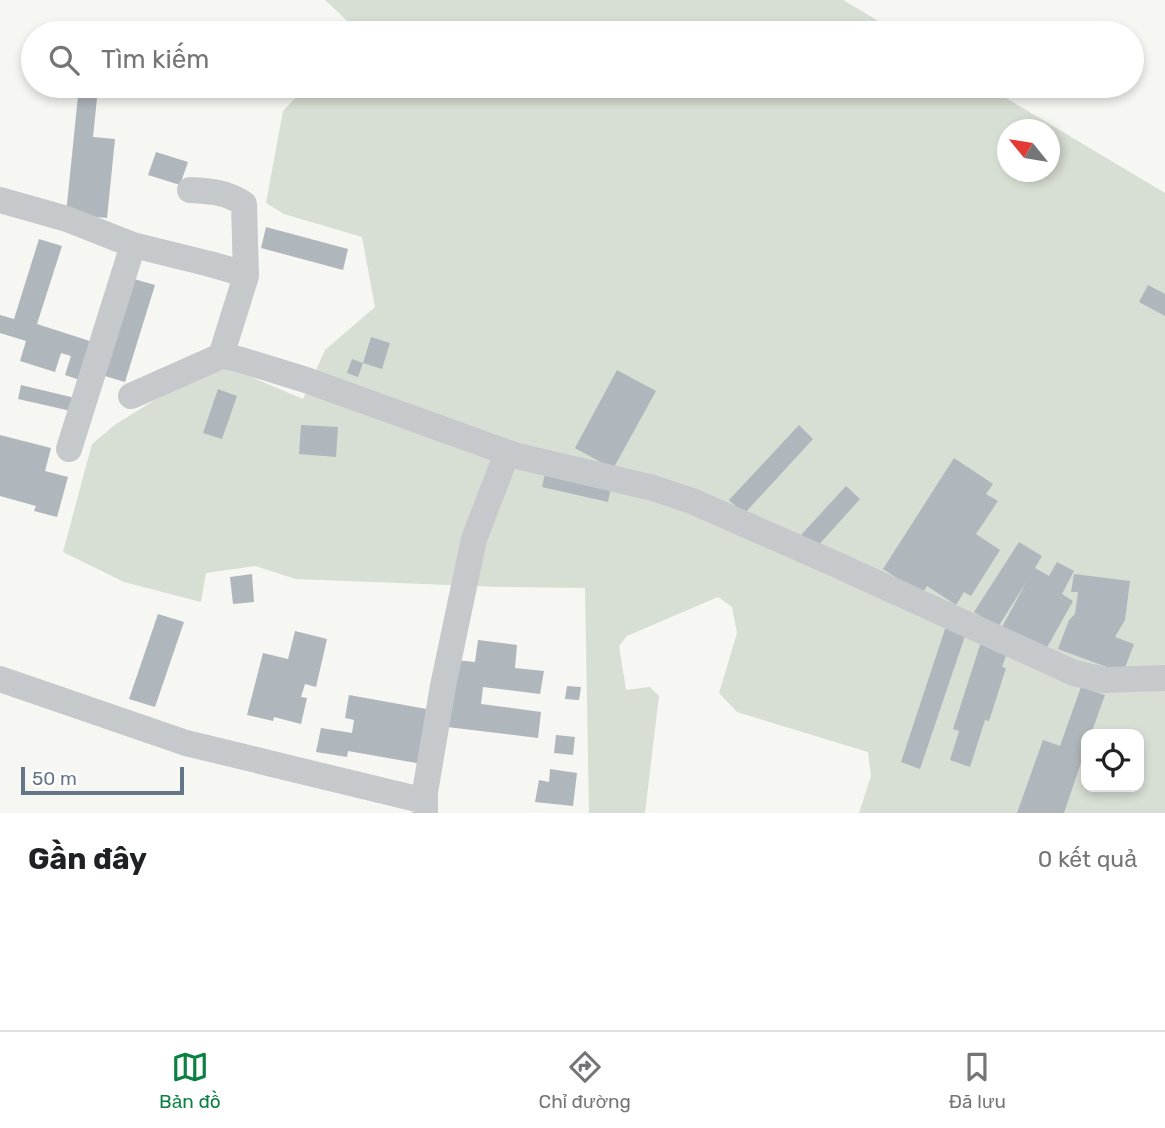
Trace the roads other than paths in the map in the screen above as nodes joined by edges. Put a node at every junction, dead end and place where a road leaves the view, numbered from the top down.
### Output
1 (190, 190) dead end
2 (0, 200) edge
3 (133, 245) junction
4 (246, 276) junction
5 (221, 356) junction
6 (131, 396) dead end
7 (69, 449) dead end
8 (507, 453) junction
9 (1165, 678) edge
10 (0, 679) edge
11 (425, 807) edge

1 - 4 street
2 - 3 street
3 - 4 street
3 - 7 street
4 - 5 street
5 - 6 street
5 - 8 street
8 - 9 street
8 - 11 street
10 - 11 street

